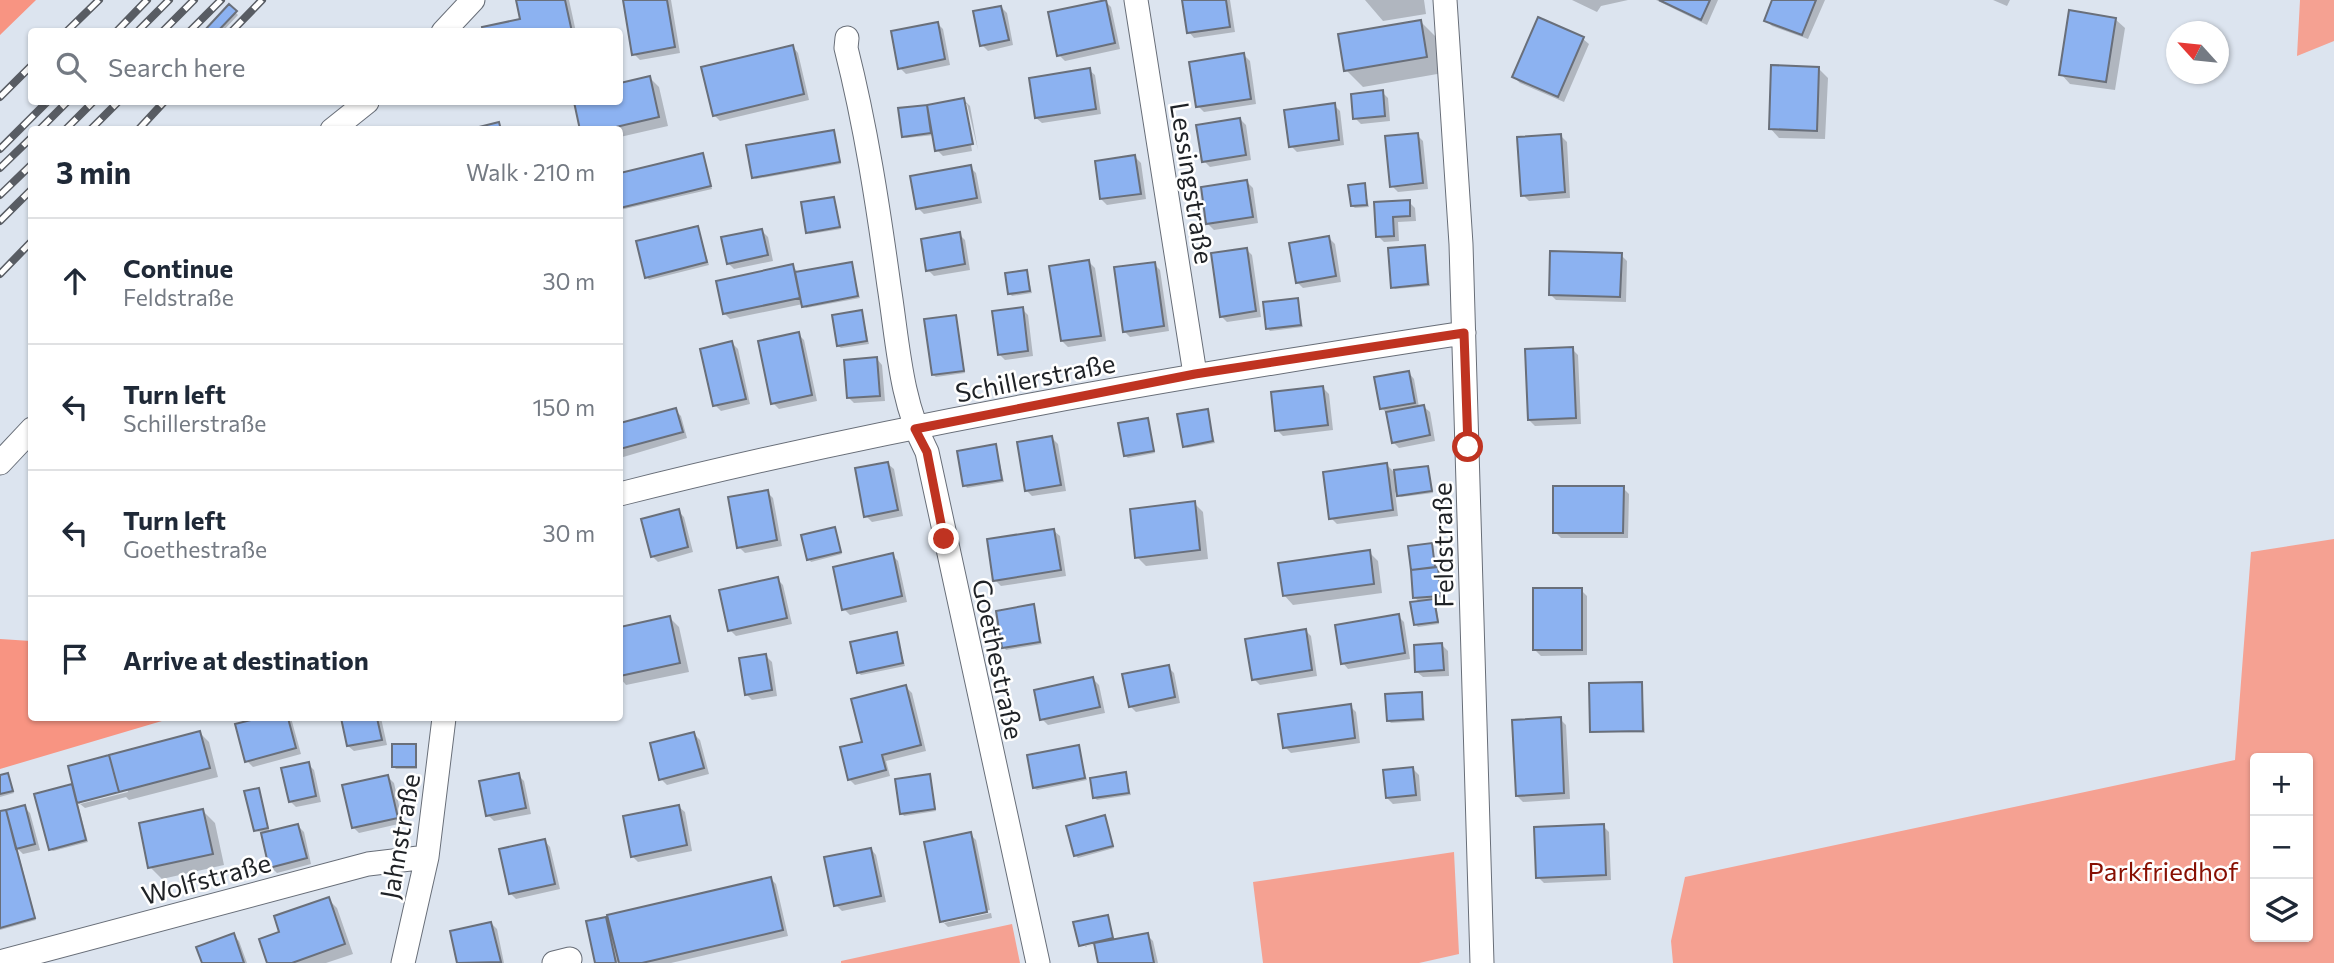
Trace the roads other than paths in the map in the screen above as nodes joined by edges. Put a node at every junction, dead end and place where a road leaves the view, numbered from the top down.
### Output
1 (473, 0) edge
2 (1136, 0) edge
3 (1444, 0) edge
4 (447, 28) edge
5 (847, 38) dead end
6 (363, 105) edge
7 (337, 126) edge
8 (1464, 333) junction
9 (1195, 374) junction
10 (915, 429) junction
11 (28, 433) edge
12 (0, 463) edge
13 (623, 493) edge
14 (444, 721) edge
15 (427, 857) junction
16 (0, 962) edge
17 (402, 963) edge
18 (1038, 963) edge
19 (1482, 963) edge

1 - 4 street
2 - 9 street, Lessingstraße
3 - 8 street, Feldstraße
5 - 10 street, Goethestraße
6 - 7 street
8 - 9 street, Schillerstraße
8 - 19 street, Feldstraße
9 - 10 street, Schillerstraße
10 - 13 street, Schillerstraße
10 - 18 street, Goethestraße
11 - 12 street
14 - 15 street, Jahnstraße
15 - 16 street, Wolfstraße
15 - 17 street, Jahnstraße

